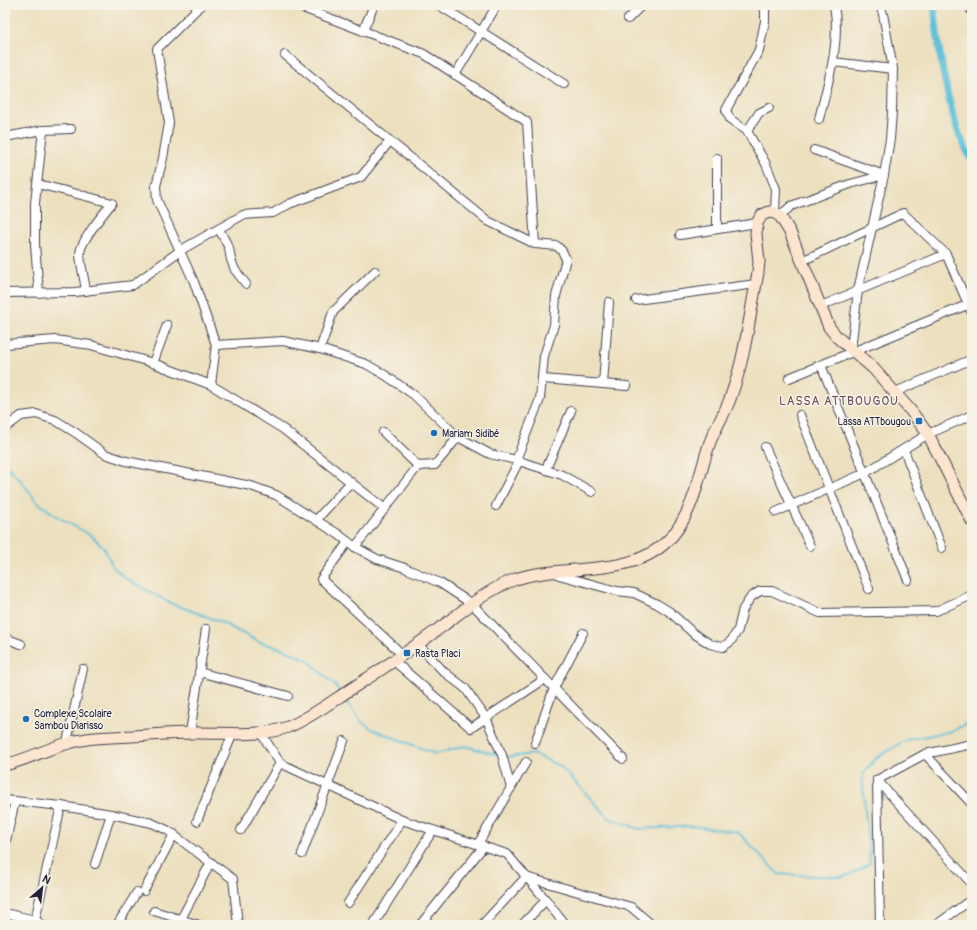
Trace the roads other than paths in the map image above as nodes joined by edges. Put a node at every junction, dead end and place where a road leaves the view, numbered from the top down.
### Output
1 (201, 5) edge
2 (295, 5) edge
3 (374, 5) edge
4 (438, 5) edge
5 (497, 5) edge
6 (642, 5) edge
7 (765, 5) edge
8 (834, 5) edge
9 (880, 5) edge
10 (969, 5) edge
11 (972, 12) edge
12 (628, 19) dead end
13 (363, 31) junction
14 (481, 32) junction
15 (285, 55) dead end
16 (833, 62) junction
17 (893, 69) junction
18 (455, 75) junction
19 (564, 84) dead end
20 (769, 108) dead end
21 (819, 119) dead end
22 (71, 129) dead end
23 (43, 130) junction
24 (747, 131) junction
25 (5, 137) edge
26 (390, 141) junction
27 (814, 150) dead end
28 (717, 158) dead end
29 (884, 175) junction
30 (38, 184) junction
31 (777, 214) junction
32 (757, 222) junction
33 (872, 228) junction
34 (219, 229) junction
35 (717, 229) junction
36 (680, 234) dead end
37 (535, 244) junction
38 (181, 250) junction
39 (946, 254) junction
40 (802, 261) junction
41 (375, 271) dead end
42 (246, 284) dead end
43 (756, 284) junction
44 (858, 290) junction
45 (86, 291) junction
46 (5, 293) edge
47 (39, 293) junction
48 (636, 300) dead end
49 (609, 302) dead end
50 (967, 305) junction
51 (820, 306) junction
52 (972, 313) edge
53 (167, 325) dead end
54 (5, 344) edge
55 (216, 345) junction
56 (320, 349) junction
57 (852, 350) junction
58 (972, 359) edge
59 (153, 362) junction
60 (821, 364) junction
61 (789, 378) dead end
62 (543, 379) junction
63 (603, 384) junction
64 (211, 385) junction
65 (627, 386) dead end
66 (896, 392) junction
67 (571, 411) dead end
68 (800, 415) dead end
69 (972, 416) edge
70 (5, 428) edge
71 (383, 432) dead end
72 (928, 434) junction
73 (458, 437) junction
74 (765, 447) dead end
75 (904, 450) junction
76 (518, 460) junction
77 (418, 466) junction
78 (546, 469) junction
79 (865, 473) junction
80 (351, 482) junction
81 (829, 489) junction
82 (592, 492) dead end
83 (968, 503) edge
84 (791, 505) junction
85 (496, 506) dead end
86 (385, 509) junction
87 (776, 512) dead end
88 (316, 520) junction
89 (972, 522) edge
90 (352, 545) junction
91 (810, 546) dead end
92 (942, 548) dead end
93 (554, 571) junction
94 (908, 580) dead end
95 (869, 588) dead end
96 (972, 595) edge
97 (472, 604) junction
98 (206, 629) dead end
99 (583, 633) dead end
100 (5, 638) edge
101 (21, 644) dead end
102 (418, 644) junction
103 (399, 658) junction
104 (83, 669) dead end
105 (199, 672) junction
106 (544, 679) junction
107 (554, 688) junction
108 (288, 696) dead end
109 (486, 718) junction
110 (190, 733) junction
111 (233, 733) junction
112 (261, 733) junction
113 (344, 741) dead end
114 (66, 742) junction
115 (536, 743) dead end
116 (972, 744) edge
117 (925, 754) junction
118 (623, 759) dead end
119 (526, 762) dead end
120 (280, 763) junction
121 (5, 765) edge
122 (877, 780) junction
123 (328, 785) junction
124 (511, 788) junction
125 (5, 800) edge
126 (15, 801) junction
127 (972, 804) edge
128 (60, 806) junction
129 (111, 814) junction
130 (402, 820) junction
131 (197, 821) dead end
132 (241, 830) dead end
133 (433, 830) junction
134 (174, 834) junction
135 (5, 845) edge
136 (481, 845) junction
137 (302, 854) dead end
138 (211, 862) junction
139 (95, 864) dead end
140 (526, 877) junction
141 (972, 884) edge
142 (972, 899) edge
143 (546, 900) junction
144 (348, 903) dead end
145 (154, 911) dead end
146 (5, 913) edge
147 (181, 919) junction
148 (32, 921) edge
149 (375, 922) dead end
150 (43, 925) edge
151 (117, 925) edge
152 (199, 925) edge
153 (238, 925) edge
154 (420, 925) edge
155 (482, 925) edge
156 (522, 925) edge
157 (565, 925) edge
158 (652, 925) edge
159 (880, 925) edge
160 (936, 925) edge

1 - 38 street
2 - 13 street
3 - 13 street
4 - 14 street
5 - 14 street
6 - 12 street
7 - 24 street
8 - 16 street
9 - 17 street
10 - 11 street
13 - 18 street
14 - 18 street
14 - 19 street
15 - 26 street
16 - 17 street
16 - 21 street
17 - 29 street
18 - 37 street
20 - 24 street
22 - 23 street
23 - 25 street
23 - 30 street
24 - 31 street
26 - 34 street
26 - 37 street
27 - 29 street
28 - 35 street
29 - 31 street
29 - 33 street
30 - 45 street
30 - 47 street
31 - 32 street
31 - 40 street
32 - 35 street
32 - 43 street
33 - 39 street
33 - 40 street
33 - 44 street
34 - 38 street
34 - 42 street
35 - 36 street
37 - 62 street
38 - 45 street
38 - 55 street
39 - 44 street
39 - 50 street
40 - 51 street
41 - 56 street
43 - 48 street
43 - 93 street
44 - 51 street
44 - 57 street
45 - 47 street
46 - 47 street
49 - 63 street
50 - 52 street
50 - 57 street
51 - 57 street
53 - 59 street
54 - 59 street
55 - 56 street
55 - 64 street
56 - 73 street
57 - 60 street
57 - 66 street
58 - 66 street
59 - 64 street
60 - 61 street
60 - 79 street
62 - 63 street
62 - 76 street
63 - 65 street
64 - 80 street
66 - 72 street
67 - 78 street
68 - 81 street
69 - 72 street
70 - 88 street
71 - 77 street
72 - 75 street
72 - 83 street
73 - 76 street
73 - 77 street
74 - 84 street
75 - 79 street
75 - 92 street
76 - 78 street
76 - 85 street
77 - 86 street
78 - 82 street
79 - 81 street
79 - 94 street
80 - 86 street
80 - 88 street
81 - 84 street
81 - 95 street
83 - 89 street
84 - 87 street
84 - 91 street
86 - 90 street
88 - 90 street
90 - 97 street
90 - 103 street
93 - 96 street
93 - 97 street
97 - 102 street
97 - 106 street
98 - 105 street
99 - 107 street
100 - 101 street
102 - 103 street
102 - 109 street
103 - 109 street
103 - 112 street
104 - 114 street
105 - 108 street
105 - 110 street
106 - 107 street
106 - 109 street
107 - 115 street
107 - 118 street
109 - 124 street
110 - 111 street
110 - 114 street
111 - 112 street
111 - 131 street
112 - 120 street
113 - 123 street
114 - 121 street
116 - 117 street
117 - 122 street
117 - 127 street
119 - 124 street
120 - 123 street
120 - 132 street
122 - 141 street
122 - 159 street
123 - 130 street
123 - 137 street
124 - 136 street
125 - 126 street
126 - 128 street
126 - 135 street
128 - 129 street
128 - 148 street
129 - 134 street
129 - 139 street
130 - 133 street
130 - 144 street
133 - 136 street
133 - 149 street
134 - 138 street
134 - 151 street
136 - 140 street
136 - 154 street
138 - 147 street
138 - 153 street
140 - 143 street
140 - 155 street
140 - 158 street
142 - 160 street
143 - 156 street
143 - 157 street
145 - 147 street
146 - 148 street
147 - 152 street
148 - 150 street

